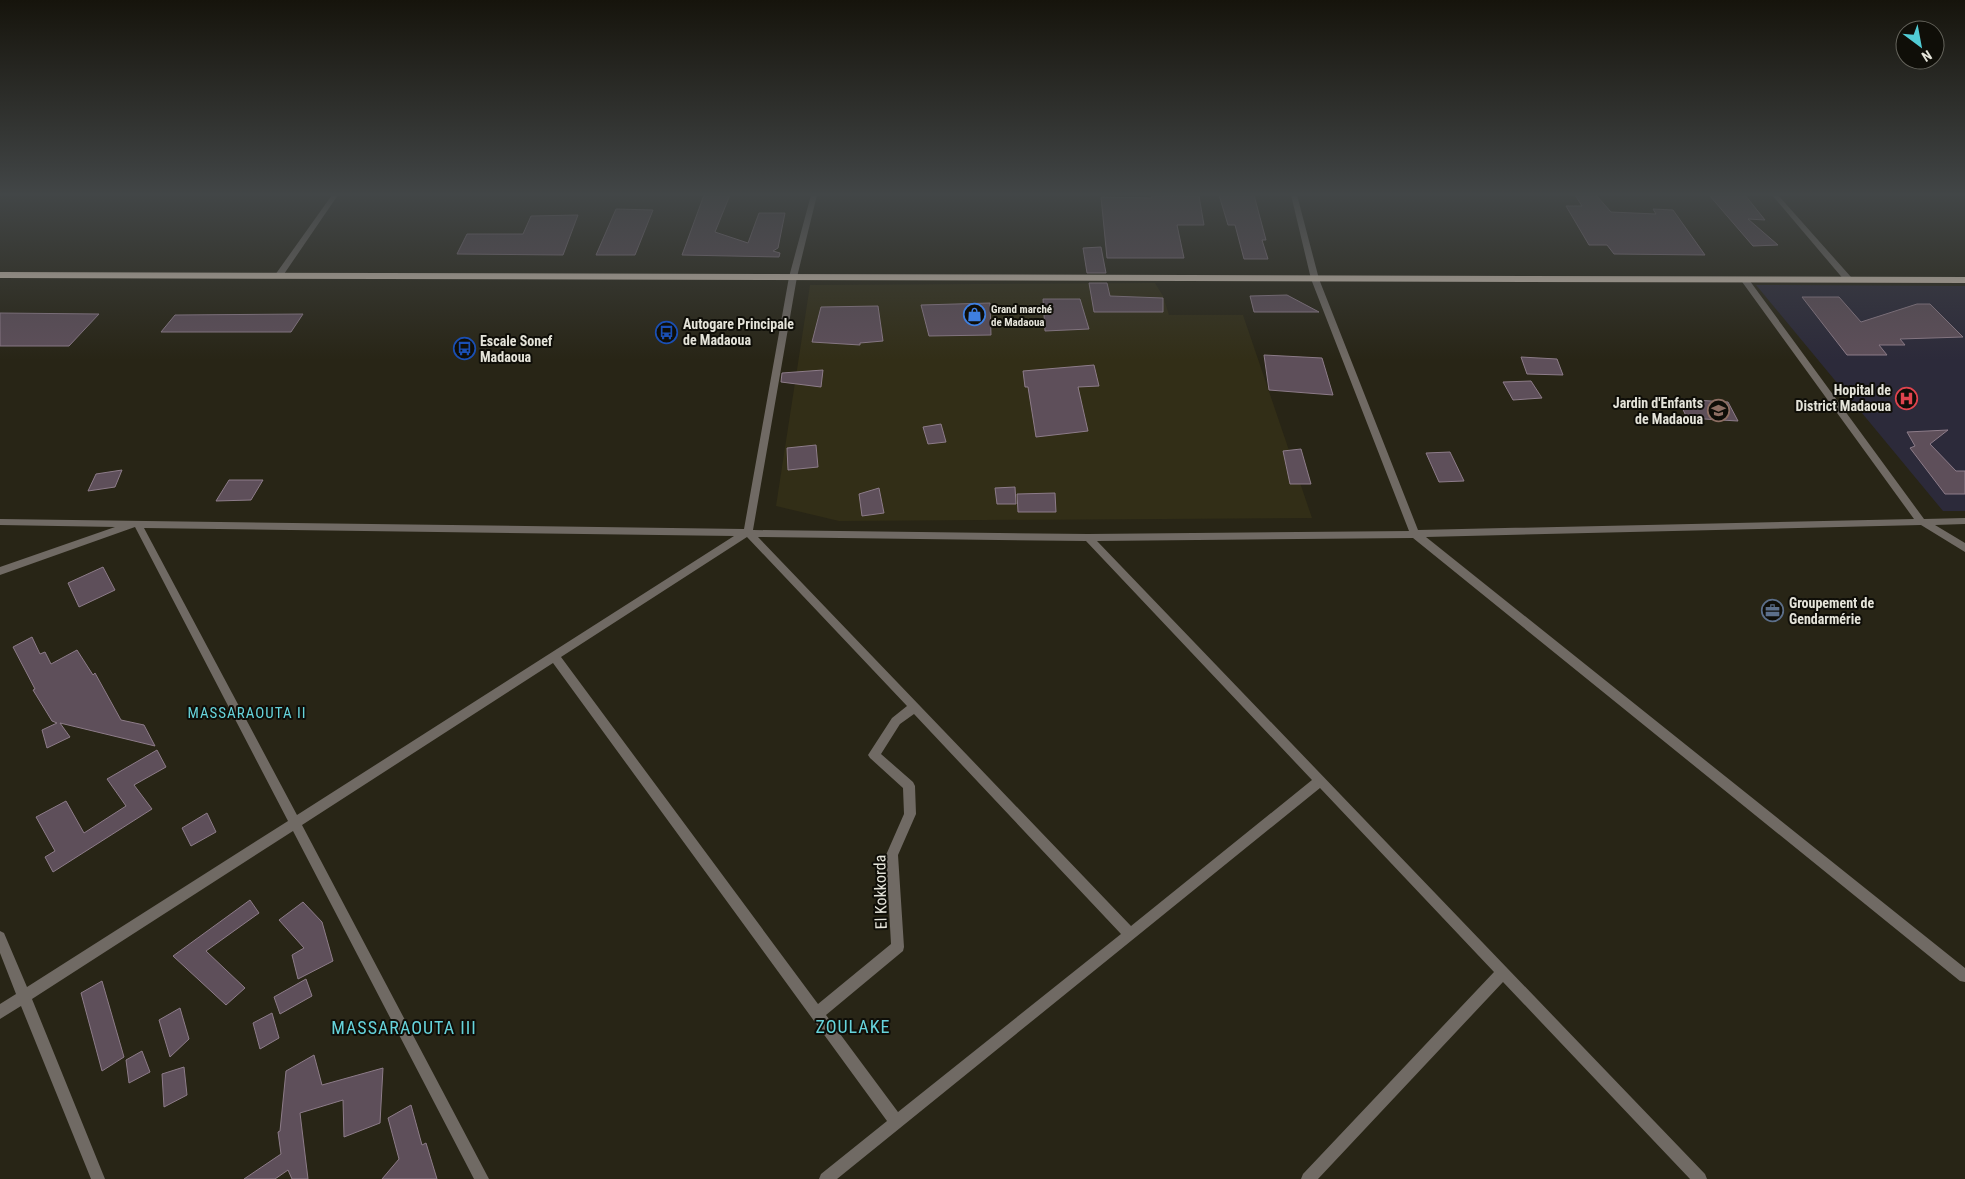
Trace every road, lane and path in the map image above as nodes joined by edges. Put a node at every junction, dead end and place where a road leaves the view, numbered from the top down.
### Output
1 (296, 250) edge
2 (800, 250) edge
3 (1308, 250) edge
4 (1823, 250) edge
5 (0, 275) edge
6 (279, 275) junction
7 (793, 277) junction
8 (1315, 279) junction
9 (1744, 279) junction
10 (1848, 279) junction
11 (1965, 280) edge
12 (1921, 521) junction
13 (1965, 521) edge
14 (0, 522) edge
15 (137, 523) junction
16 (748, 532) junction
17 (1415, 534) junction
18 (1088, 538) junction
19 (1965, 548) edge
20 (0, 571) edge
21 (554, 656) junction
22 (914, 707) junction
23 (1320, 781) junction
24 (295, 823) junction
25 (1130, 934) junction
26 (0, 937) edge
27 (1503, 972) junction
28 (1965, 976) edge
29 (24, 996) junction
30 (0, 1012) edge
31 (818, 1013) junction
32 (897, 1122) junction
33 (98, 1179) edge
34 (482, 1179) edge
35 (826, 1179) edge
36 (1308, 1179) edge
37 (1700, 1179) edge

1 - 6 street
2 - 7 street
3 - 8 street
4 - 10 street
5 - 6 highway
6 - 7 highway
7 - 8 highway
7 - 16 street
8 - 9 highway
8 - 17 street
9 - 10 highway
9 - 12 street
10 - 11 highway
12 - 13 street
12 - 17 street
12 - 19 street
14 - 15 street
15 - 16 street
15 - 20 street
15 - 24 street
16 - 18 street
16 - 21 street
16 - 22 street
17 - 18 street
17 - 28 street
18 - 23 street
21 - 24 street
21 - 31 street
22 - 25 street
22 - 31 street, El Kokkorda
23 - 25 street
23 - 27 street
24 - 29 street
24 - 34 street
25 - 32 street
26 - 29 street
27 - 36 street
27 - 37 street
29 - 30 street
29 - 33 street
31 - 32 street
32 - 35 street

